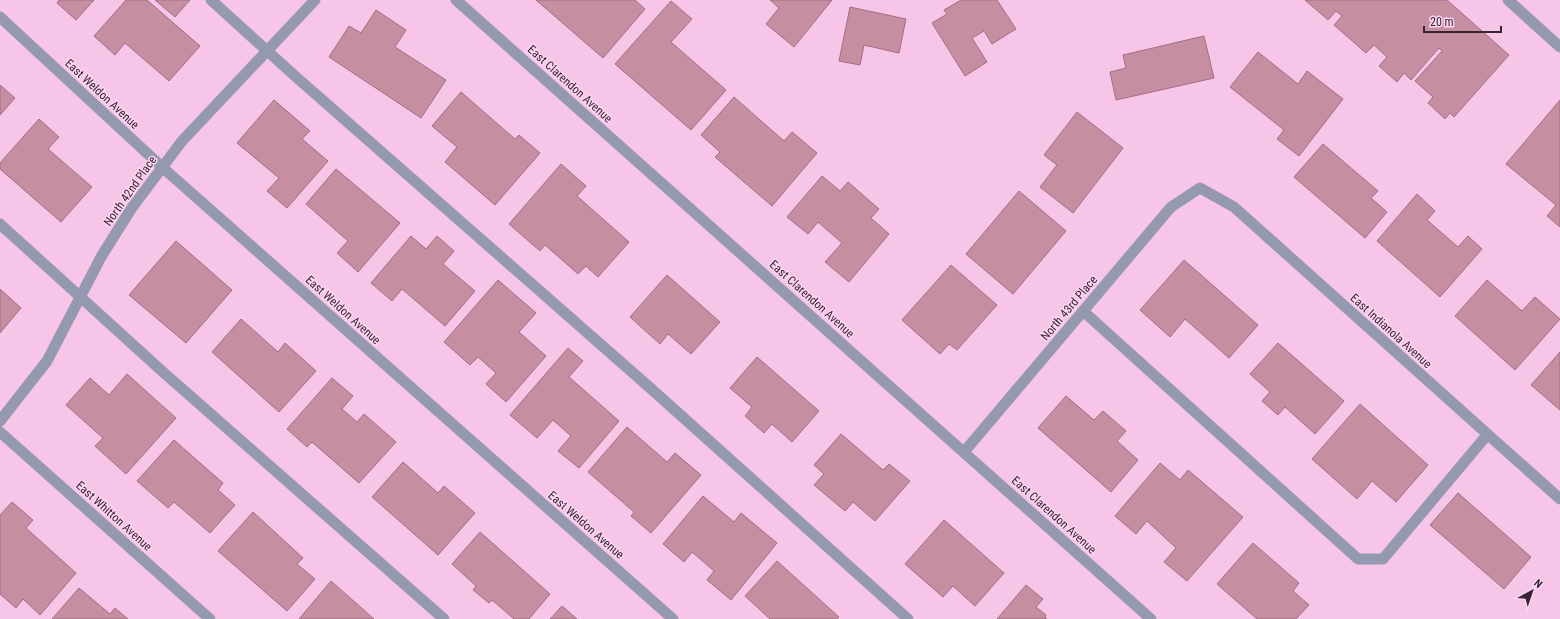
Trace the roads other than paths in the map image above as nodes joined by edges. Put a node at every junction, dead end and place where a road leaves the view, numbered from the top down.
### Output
1 (212, 0) edge
2 (315, 0) edge
3 (456, 0) edge
4 (1508, 0) edge
5 (0, 17) edge
6 (1560, 47) edge
7 (268, 51) junction
8 (162, 167) junction
9 (1200, 188) joint
10 (0, 224) edge
11 (81, 298) junction
12 (1083, 311) junction
13 (0, 421) edge
14 (0, 432) edge
15 (1487, 435) junction
16 (964, 452) junction
17 (1560, 499) edge
18 (210, 619) edge
19 (444, 619) edge
20 (673, 619) edge
21 (908, 619) edge
22 (1151, 619) edge

1 - 7 street
2 - 7 street, North 42nd Place
3 - 16 street, East Clarendon Avenue
4 - 6 street
5 - 8 street, East Weldon Avenue
7 - 8 street, North 42nd Place
7 - 21 street
8 - 11 street, North 42nd Place
8 - 20 street, East Weldon Avenue
9 - 12 street, North 43rd Place
9 - 15 street, East Indianola Avenue
10 - 11 street
11 - 13 street, North 42nd Place
11 - 19 street
12 - 15 street
12 - 16 street, North 43rd Place
14 - 18 street, East Whitton Avenue
15 - 17 street, East Indianola Avenue
16 - 22 street, East Clarendon Avenue

